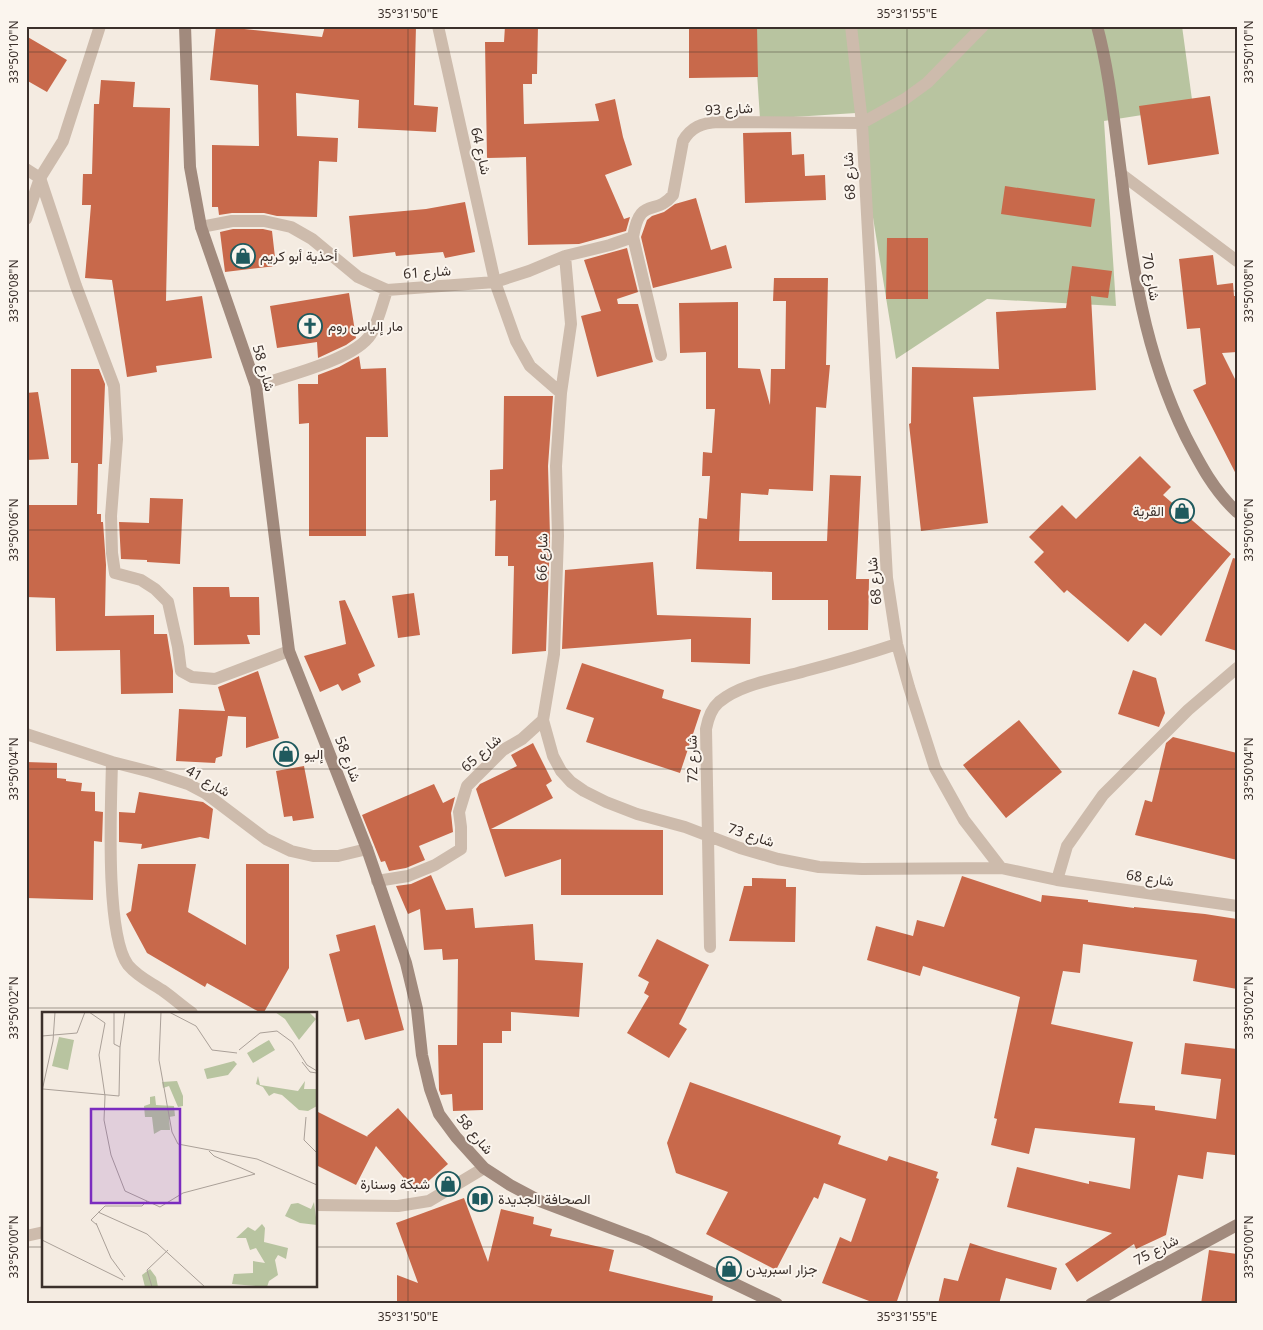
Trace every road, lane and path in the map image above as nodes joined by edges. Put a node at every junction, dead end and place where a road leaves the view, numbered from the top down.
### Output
1 (100, 26) edge
2 (185, 26) edge
3 (438, 26) edge
4 (851, 26) edge
5 (983, 26) edge
6 (1097, 26) edge
7 (862, 123) junction
8 (26, 169) edge
9 (1121, 174) junction
10 (40, 178) junction
11 (26, 219) edge
12 (201, 227) junction
13 (633, 237) junction
14 (565, 256) junction
15 (1237, 261) edge
16 (495, 282) junction
17 (387, 290) junction
18 (661, 355) dead end
19 (256, 386) junction
20 (561, 393) junction
21 (1237, 512) edge
22 (897, 644) junction
23 (289, 651) junction
24 (1237, 668) edge
25 (544, 720) junction
26 (26, 734) edge
27 (112, 762) junction
28 (709, 836) junction
29 (367, 849) junction
30 (1001, 868) junction
31 (1057, 880) junction
32 (377, 881) junction
33 (1237, 906) edge
34 (710, 947) dead end
35 (191, 1012) edge
36 (484, 1168) junction
37 (318, 1205) edge
38 (1237, 1225) edge
39 (42, 1232) edge
40 (26, 1236) edge
41 (777, 1304) edge
42 (1091, 1304) edge

1 - 10 street
2 - 12 street, شارع 58
3 - 16 street, شارع 64
4 - 7 street, شارع 68
5 - 7 street, شارع 93
6 - 9 street, شارع 70
7 - 13 street, شارع 93
7 - 22 street, شارع 68
8 - 10 street
9 - 15 street
9 - 21 street, شارع 70
10 - 11 street
10 - 23 street
12 - 17 street
12 - 19 street, شارع 58
13 - 14 street
13 - 18 street
14 - 16 street
14 - 20 street, شارع 66
16 - 17 street, شارع 61
16 - 20 street
17 - 19 street, شارع 61
19 - 23 street, شارع 58
20 - 25 street, شارع 66
22 - 28 street, شارع 72
22 - 30 street, شارع 68
23 - 29 street, شارع 58
24 - 31 street
25 - 28 street, شارع 73
25 - 32 street, شارع 65
26 - 27 street, شارع 41
27 - 29 street, شارع 41
27 - 35 street
28 - 30 street, شارع 73
28 - 34 street, شارع 72
29 - 32 street, شارع 58
30 - 31 street, شارع 68
31 - 33 street, شارع 68
32 - 36 street, شارع 58
36 - 37 street
36 - 41 street, شارع 58
38 - 42 street, شارع 75
39 - 40 street

